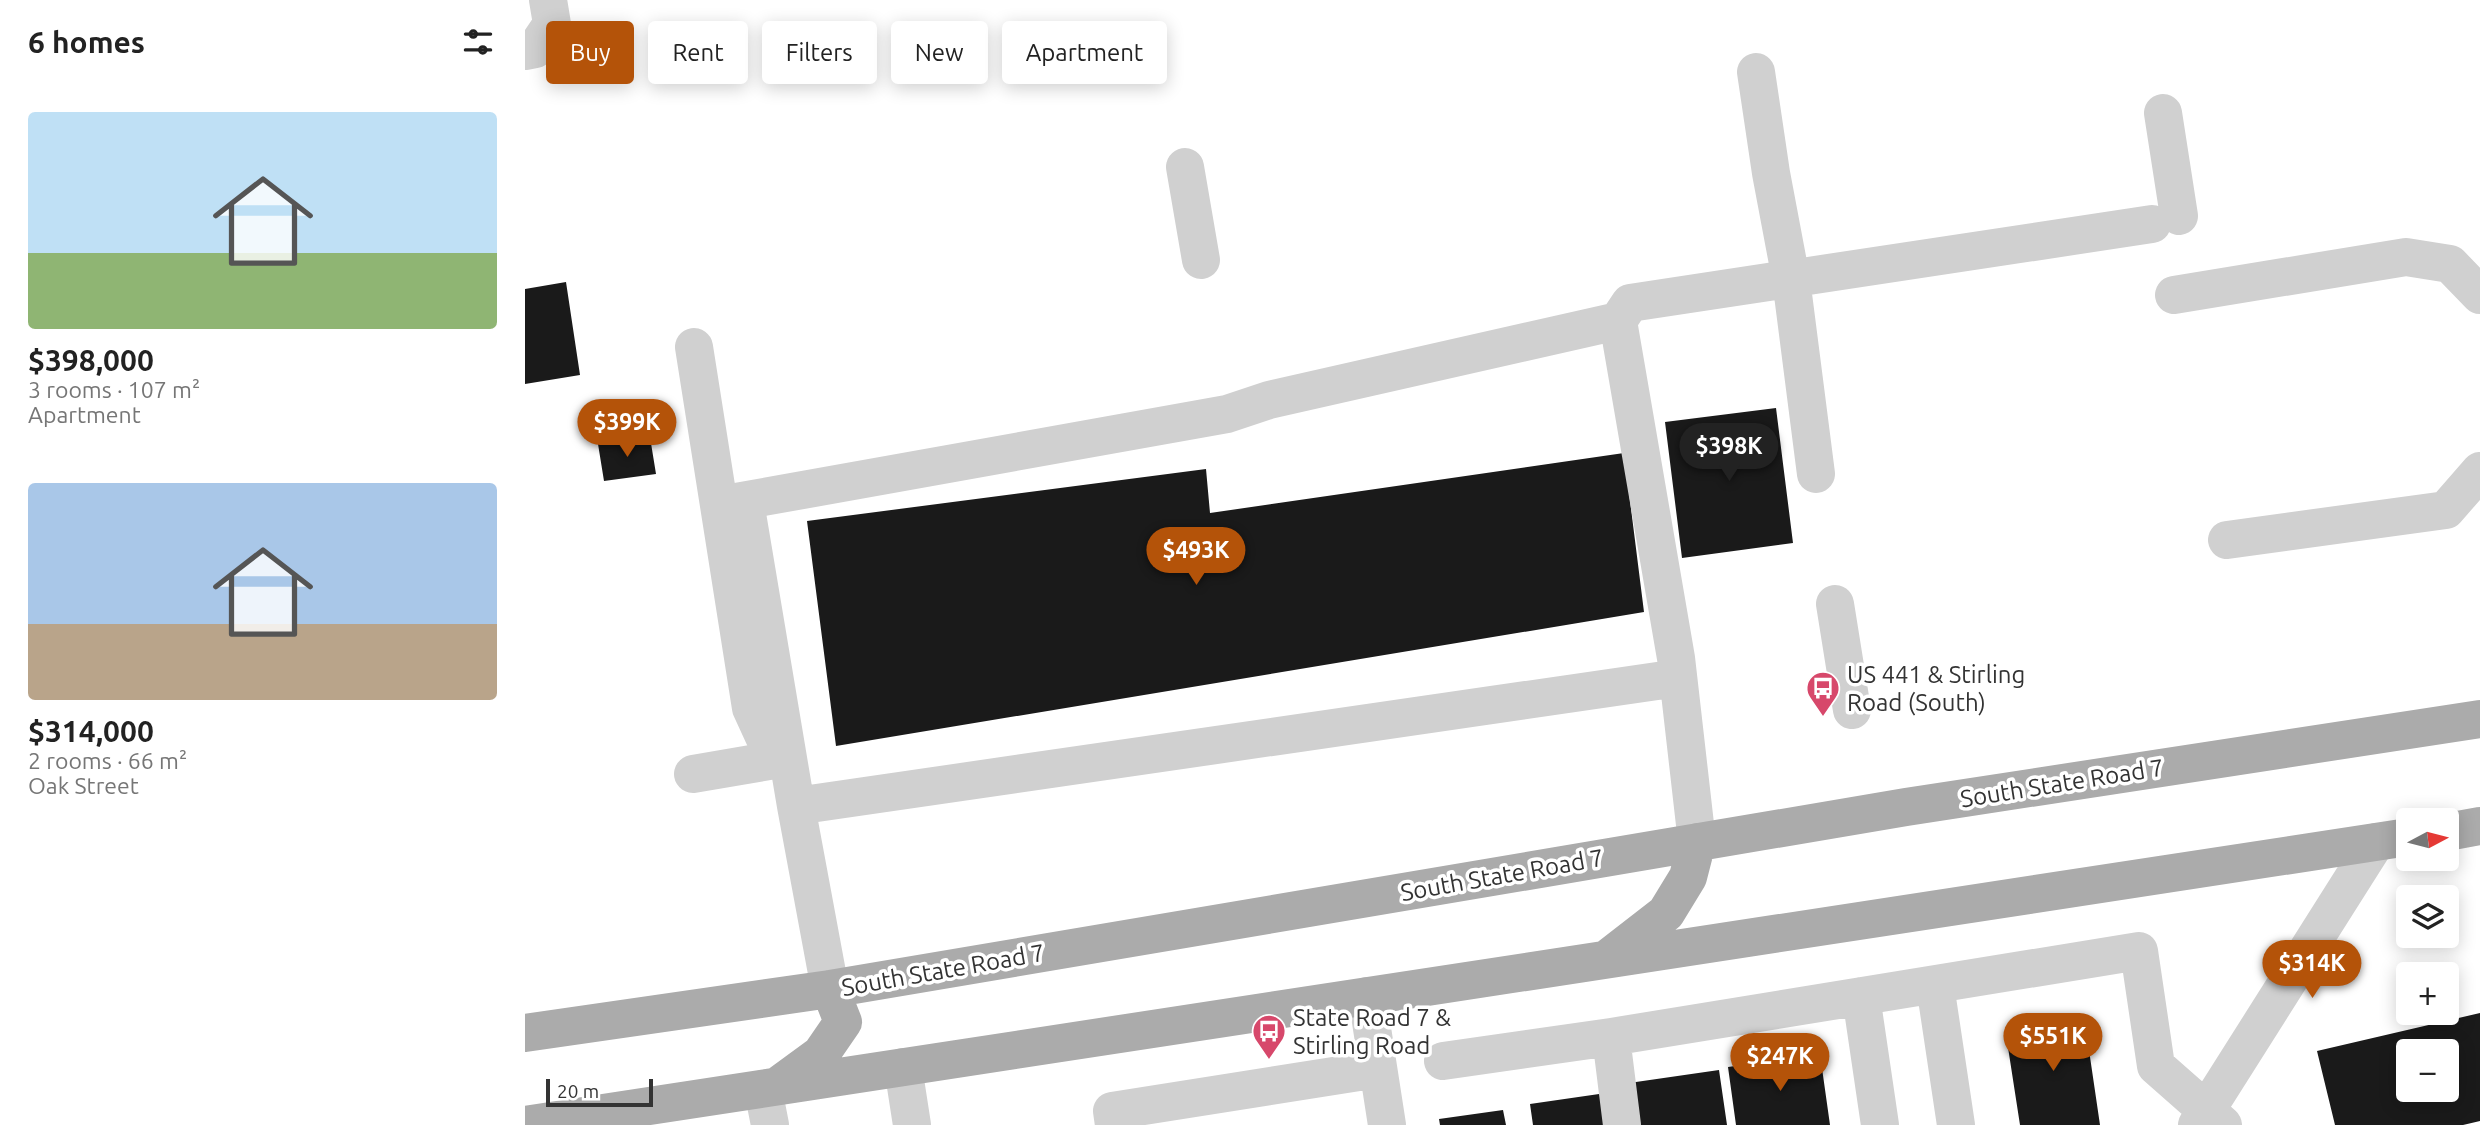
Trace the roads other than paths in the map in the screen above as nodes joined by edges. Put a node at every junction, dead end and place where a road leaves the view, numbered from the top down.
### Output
1 (548, 0) edge
2 (525, 51) edge
3 (1756, 72) dead end
4 (2163, 113) dead end
5 (1185, 167) dead end
6 (1201, 260) dead end
7 (1791, 279) junction
8 (2174, 295) dead end
9 (2480, 295) edge
10 (1618, 321) junction
11 (694, 347) dead end
12 (2480, 471) edge
13 (1816, 474) dead end
14 (732, 504) junction
15 (2227, 540) dead end
16 (1835, 604) dead end
17 (1678, 678) junction
18 (1852, 710) dead end
19 (2480, 719) edge
20 (775, 760) junction
21 (693, 774) dead end
22 (796, 806) junction
23 (2480, 827) edge
24 (2459, 830) edge
25 (2392, 840) edge
26 (1697, 842) junction
27 (1606, 960) junction
28 (1935, 985) junction
29 (830, 989) junction
30 (1367, 996) junction
31 (1861, 996) junction
32 (525, 1033) edge
33 (1611, 1037) junction
34 (1443, 1061) dead end
35 (903, 1068) junction
36 (1378, 1069) junction
37 (770, 1100) edge
38 (2209, 1120) edge
39 (525, 1125) edge
40 (912, 1125) edge
41 (1114, 1125) edge
42 (1387, 1125) edge
43 (1622, 1125) edge
44 (1880, 1125) edge
45 (1956, 1125) edge

1 - 2 street
3 - 7 street
4 - 7 street
5 - 6 street
7 - 10 street
7 - 13 street
8 - 9 street
10 - 14 street
10 - 17 street
11 - 14 street
12 - 15 street
14 - 20 street
14 - 22 street
16 - 18 street
17 - 22 street
17 - 26 street
19 - 26 main road, South State Road 7
20 - 21 street
20 - 22 street
22 - 29 street
23 - 24 main road
25 - 27 main road
25 - 38 street
26 - 27 main road
26 - 29 main road, South State Road 7
27 - 30 main road
28 - 31 street
28 - 38 street
28 - 45 street
29 - 32 main road, South State Road 7
29 - 37 main road
30 - 35 main road
30 - 36 street
31 - 33 street
31 - 44 street
33 - 34 street
33 - 43 street
35 - 37 main road
35 - 40 street
36 - 41 street
36 - 42 street
37 - 39 main road

